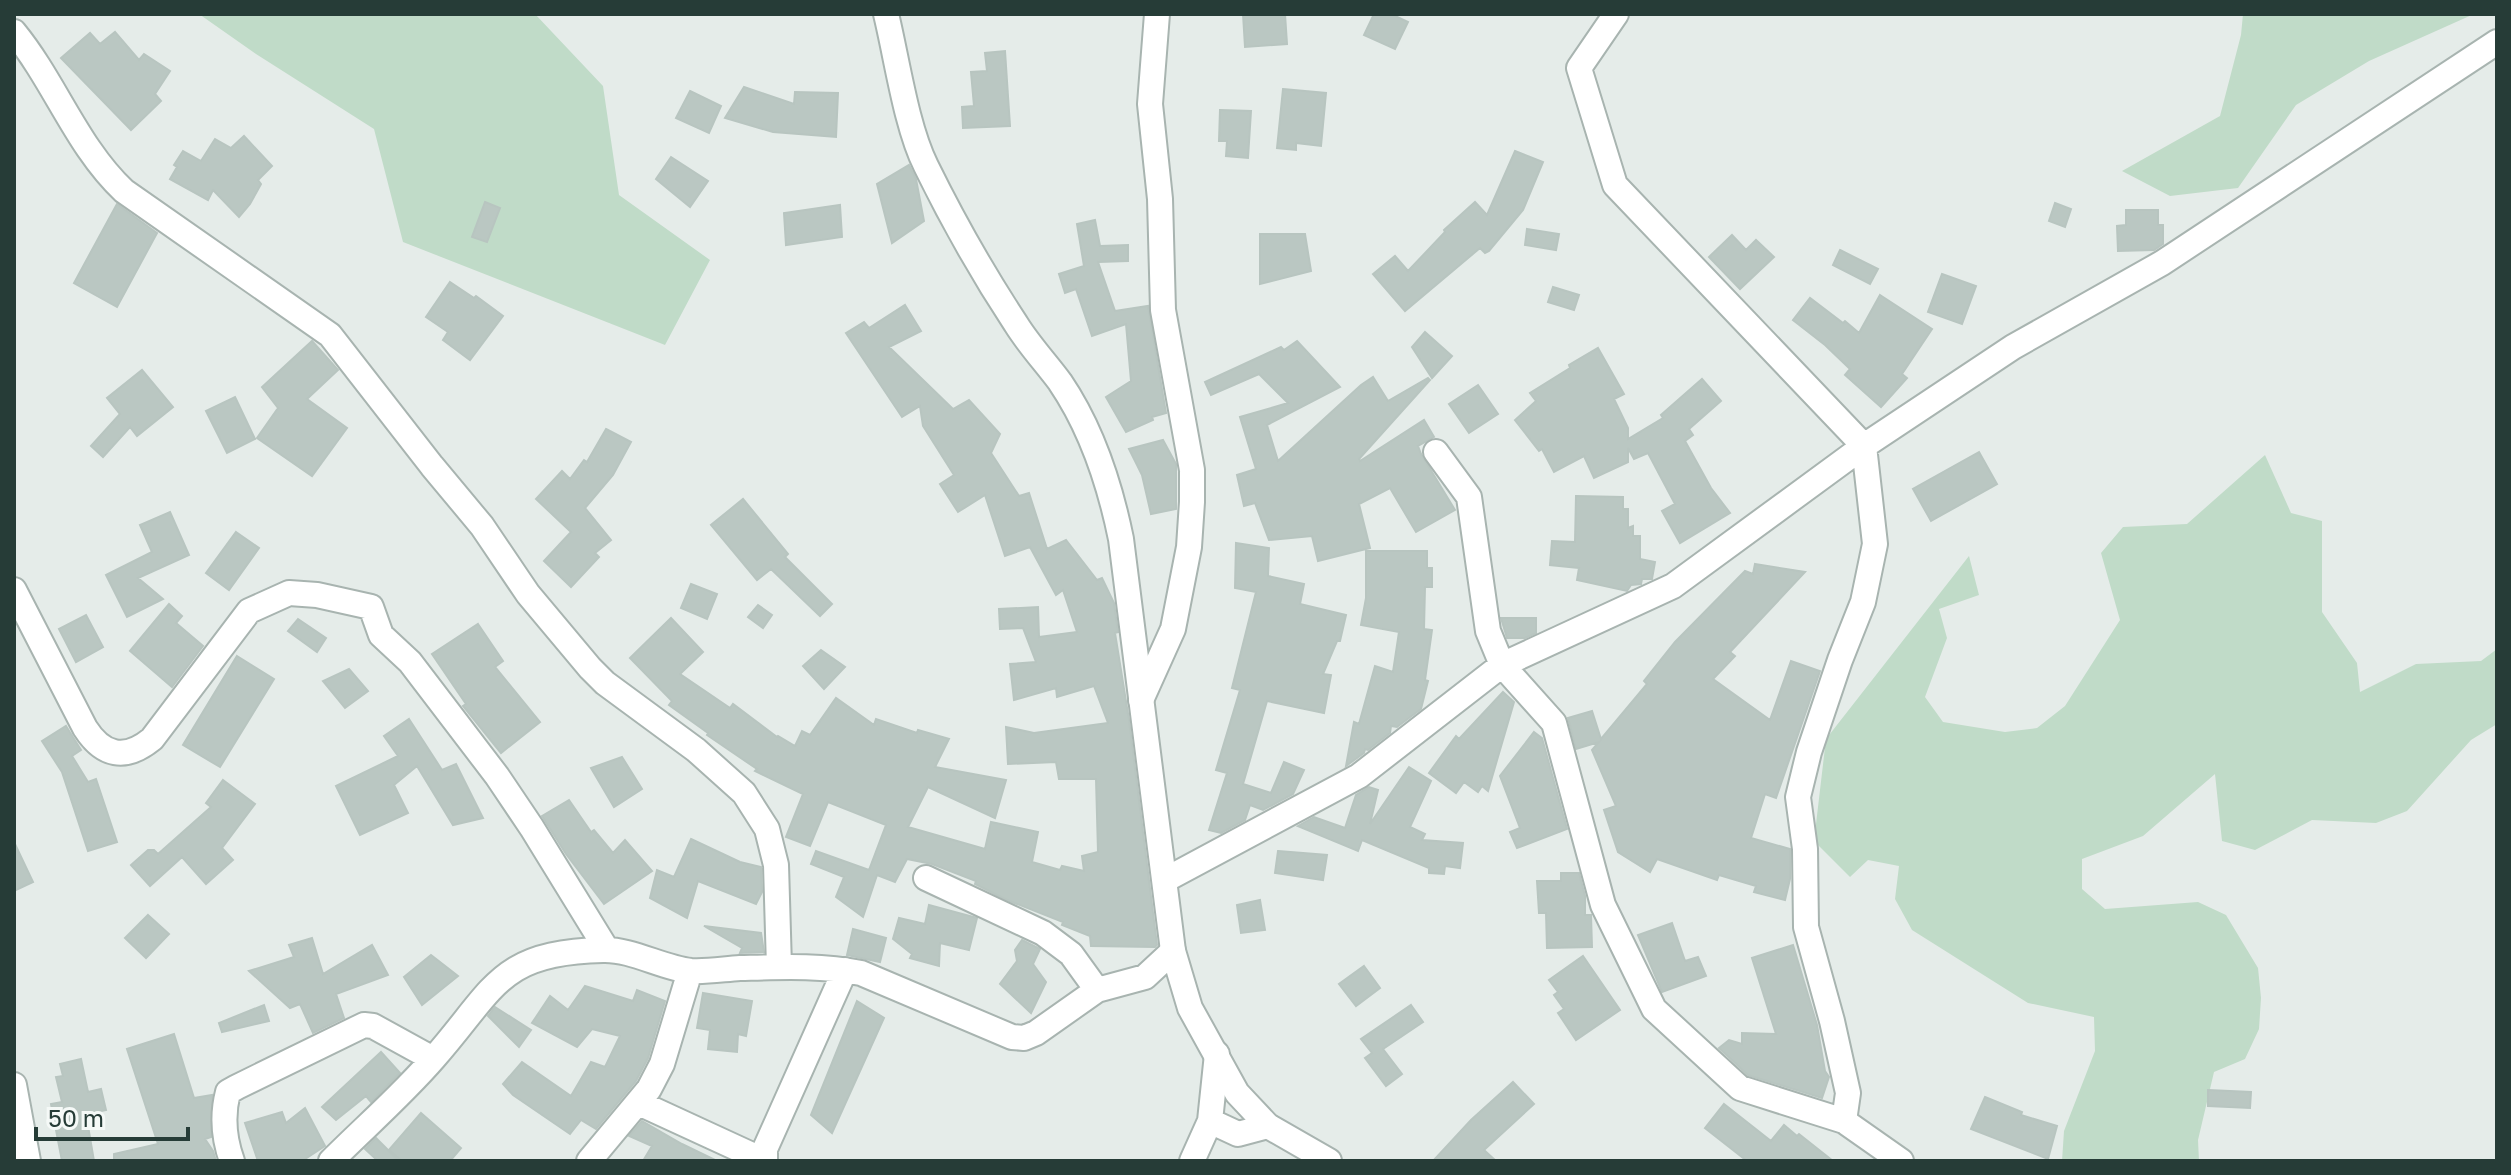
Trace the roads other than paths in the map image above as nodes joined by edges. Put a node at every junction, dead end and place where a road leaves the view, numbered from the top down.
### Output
1 (886, 14) edge
2 (1157, 14) edge
3 (1616, 14) edge
4 (14, 32) edge
5 (2497, 42) edge
6 (1864, 446) junction
7 (1436, 452) dead end
8 (14, 590) edge
9 (1502, 665) junction
10 (1141, 700) junction
11 (926, 878) dead end
12 (1165, 880) junction
13 (607, 950) junction
14 (1173, 951) junction
15 (779, 967) junction
16 (845, 970) junction
17 (690, 971) junction
18 (1097, 990) junction
19 (1217, 1054) junction
20 (433, 1059) junction
21 (14, 1085) edge
22 (639, 1103) junction
23 (1210, 1121) junction
24 (1844, 1121) junction
25 (1268, 1126) junction
26 (28, 1161) edge
27 (232, 1161) edge
28 (331, 1161) edge
29 (589, 1161) edge
30 (765, 1161) edge
31 (1192, 1161) edge
32 (1329, 1161) edge
33 (1901, 1161) edge

1 - 10 street
2 - 10 street
3 - 6 street
4 - 15 street
5 - 6 street
6 - 9 street
6 - 24 street
7 - 9 street
8 - 13 street
9 - 12 street
9 - 24 street
10 - 12 street
11 - 18 street
12 - 14 street
13 - 17 street
13 - 20 street
14 - 18 street
14 - 19 street
15 - 16 street
15 - 17 street
16 - 18 street
16 - 30 street
17 - 22 street
19 - 23 street
19 - 25 street
20 - 27 street
20 - 28 street
21 - 26 street
22 - 29 street
22 - 30 street
23 - 25 street
23 - 31 street
24 - 33 street
25 - 32 street

